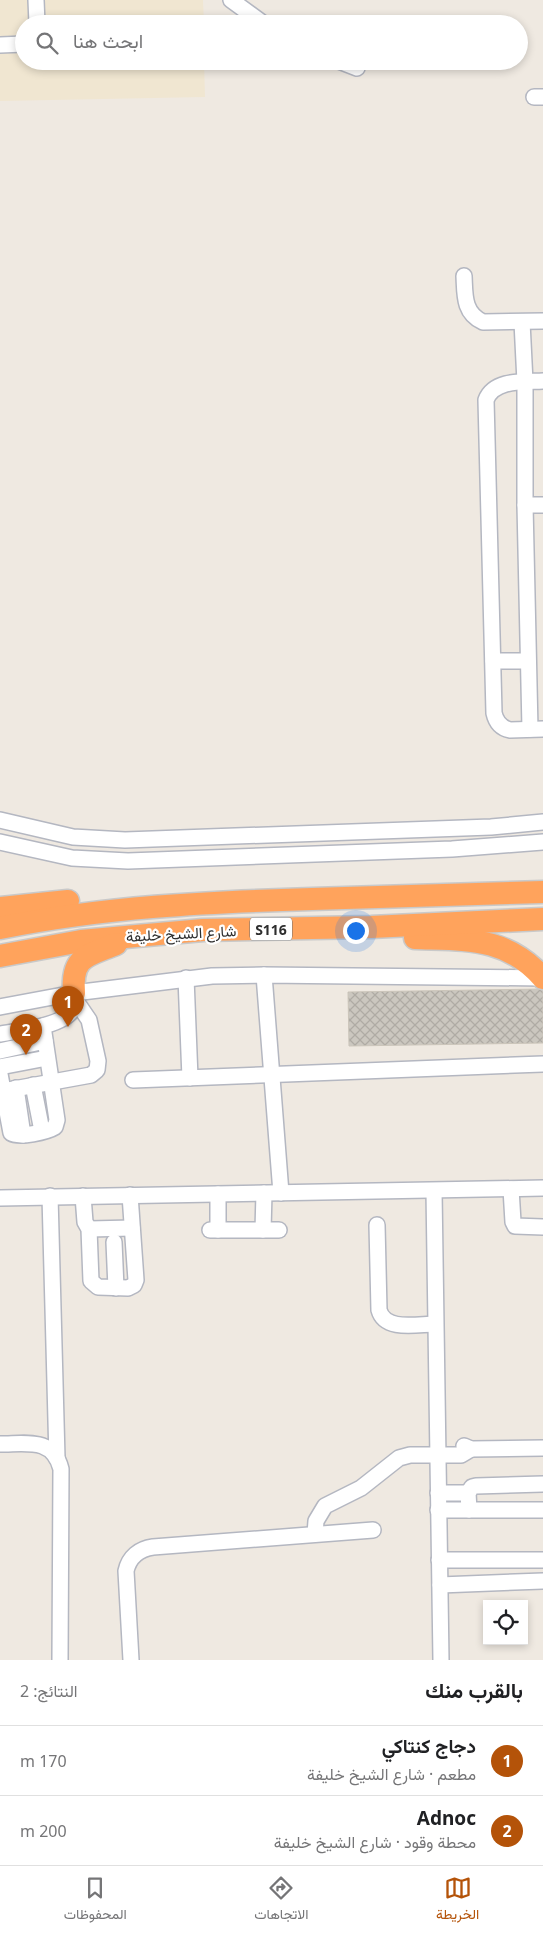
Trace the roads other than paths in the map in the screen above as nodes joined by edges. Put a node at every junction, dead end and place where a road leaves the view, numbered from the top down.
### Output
1 (36, 0) edge
2 (231, 0) edge
3 (37, 15) edge
4 (252, 15) edge
5 (15, 44) edge
6 (0, 45) edge
7 (464, 276) dead end
8 (543, 320) edge
9 (522, 322) junction
10 (543, 381) edge
11 (525, 382) junction
12 (525, 505) junction
13 (543, 505) edge
14 (493, 661) junction
15 (528, 661) junction
16 (537, 729) edge
17 (0, 820) edge
18 (543, 822) edge
19 (491, 827) junction
20 (0, 842) edge
21 (543, 842) edge
22 (452, 849) junction
23 (543, 892) edge
24 (150, 906) junction
25 (0, 908) edge
26 (543, 919) edge
27 (370, 927) junction
28 (0, 928) edge
29 (139, 934) junction
30 (0, 956) edge
31 (264, 975) junction
32 (186, 978) junction
33 (543, 978) edge
34 (74, 996) junction
35 (0, 1007) edge
36 (43, 1026) junction
37 (0, 1034) edge
38 (45, 1041) junction
39 (0, 1051) edge
40 (47, 1058) junction
41 (543, 1064) edge
42 (0, 1067) edge
43 (0, 1074) edge
44 (272, 1075) junction
45 (190, 1078) junction
46 (133, 1080) dead end
47 (51, 1082) junction
48 (34, 1085) junction
49 (9, 1089) junction
50 (42, 1131) junction
51 (543, 1188) edge
52 (511, 1189) junction
53 (434, 1191) junction
54 (264, 1193) junction
55 (281, 1193) junction
56 (218, 1194) junction
57 (130, 1195) junction
58 (50, 1196) junction
59 (82, 1196) junction
60 (0, 1198) edge
61 (377, 1224) dead end
62 (543, 1227) edge
63 (132, 1228) junction
64 (89, 1229) junction
65 (111, 1242) dead end
66 (113, 1288) junction
67 (436, 1324) junction
68 (0, 1444) edge
69 (543, 1448) edge
70 (437, 1450) junction
71 (57, 1458) junction
72 (543, 1484) edge
73 (438, 1493) junction
74 (468, 1493) junction
75 (438, 1510) junction
76 (469, 1510) junction
77 (543, 1510) edge
78 (373, 1530) dead end
79 (315, 1534) junction
80 (526, 1559) junction
81 (439, 1560) junction
82 (543, 1560) edge
83 (543, 1581) edge
84 (526, 1582) junction
85 (440, 1585) junction
86 (60, 1660) edge
87 (131, 1660) edge
88 (441, 1660) edge

1 - 3 street
2 - 4 street
5 - 6 street
7 - 9 street
8 - 9 street
9 - 11 street
10 - 11 street
11 - 12 street
11 - 14 street
12 - 13 street
12 - 15 street
14 - 15 street
14 - 16 street
15 - 16 street
17 - 19 street
18 - 19 street
19 - 22 street
20 - 22 street
21 - 22 street
23 - 24 highway, شارع الشيخ خليفة / S116
24 - 25 highway
24 - 28 highway, شارع الشيخ خليفة / S116
26 - 27 highway, شارع الشيخ خليفة / S116
27 - 29 highway, شارع الشيخ خليفة / S116
27 - 33 highway
29 - 30 highway, شارع الشيخ خليفة / S116
29 - 34 highway
31 - 32 street
31 - 33 street
31 - 44 street
32 - 34 street
32 - 45 street
34 - 35 street
34 - 36 street
34 - 47 street
36 - 37 street
36 - 38 street
38 - 39 street
38 - 40 street
40 - 42 street
40 - 47 street
41 - 44 street
43 - 49 street
44 - 45 street
44 - 55 street
45 - 46 street
47 - 48 street
47 - 50 street
48 - 49 street
48 - 50 street
49 - 50 street
51 - 52 street
52 - 53 street
52 - 62 street
53 - 55 street
53 - 67 street
54 - 55 street
54 - 56 street
54 - 56 street
56 - 57 street
57 - 59 street
57 - 63 street
58 - 59 street
58 - 60 street
58 - 71 street
59 - 64 street
61 - 67 street
63 - 64 street
63 - 66 street
64 - 66 street
65 - 66 street
67 - 70 street
68 - 71 street
69 - 70 street
70 - 73 street
70 - 79 street
71 - 86 street
72 - 74 street
73 - 74 street
73 - 75 street
74 - 76 street
75 - 76 street
75 - 81 street
76 - 77 street
78 - 79 street
79 - 87 street
80 - 81 street
80 - 82 street
80 - 84 street
81 - 85 street
83 - 84 street
84 - 85 street
85 - 88 street

